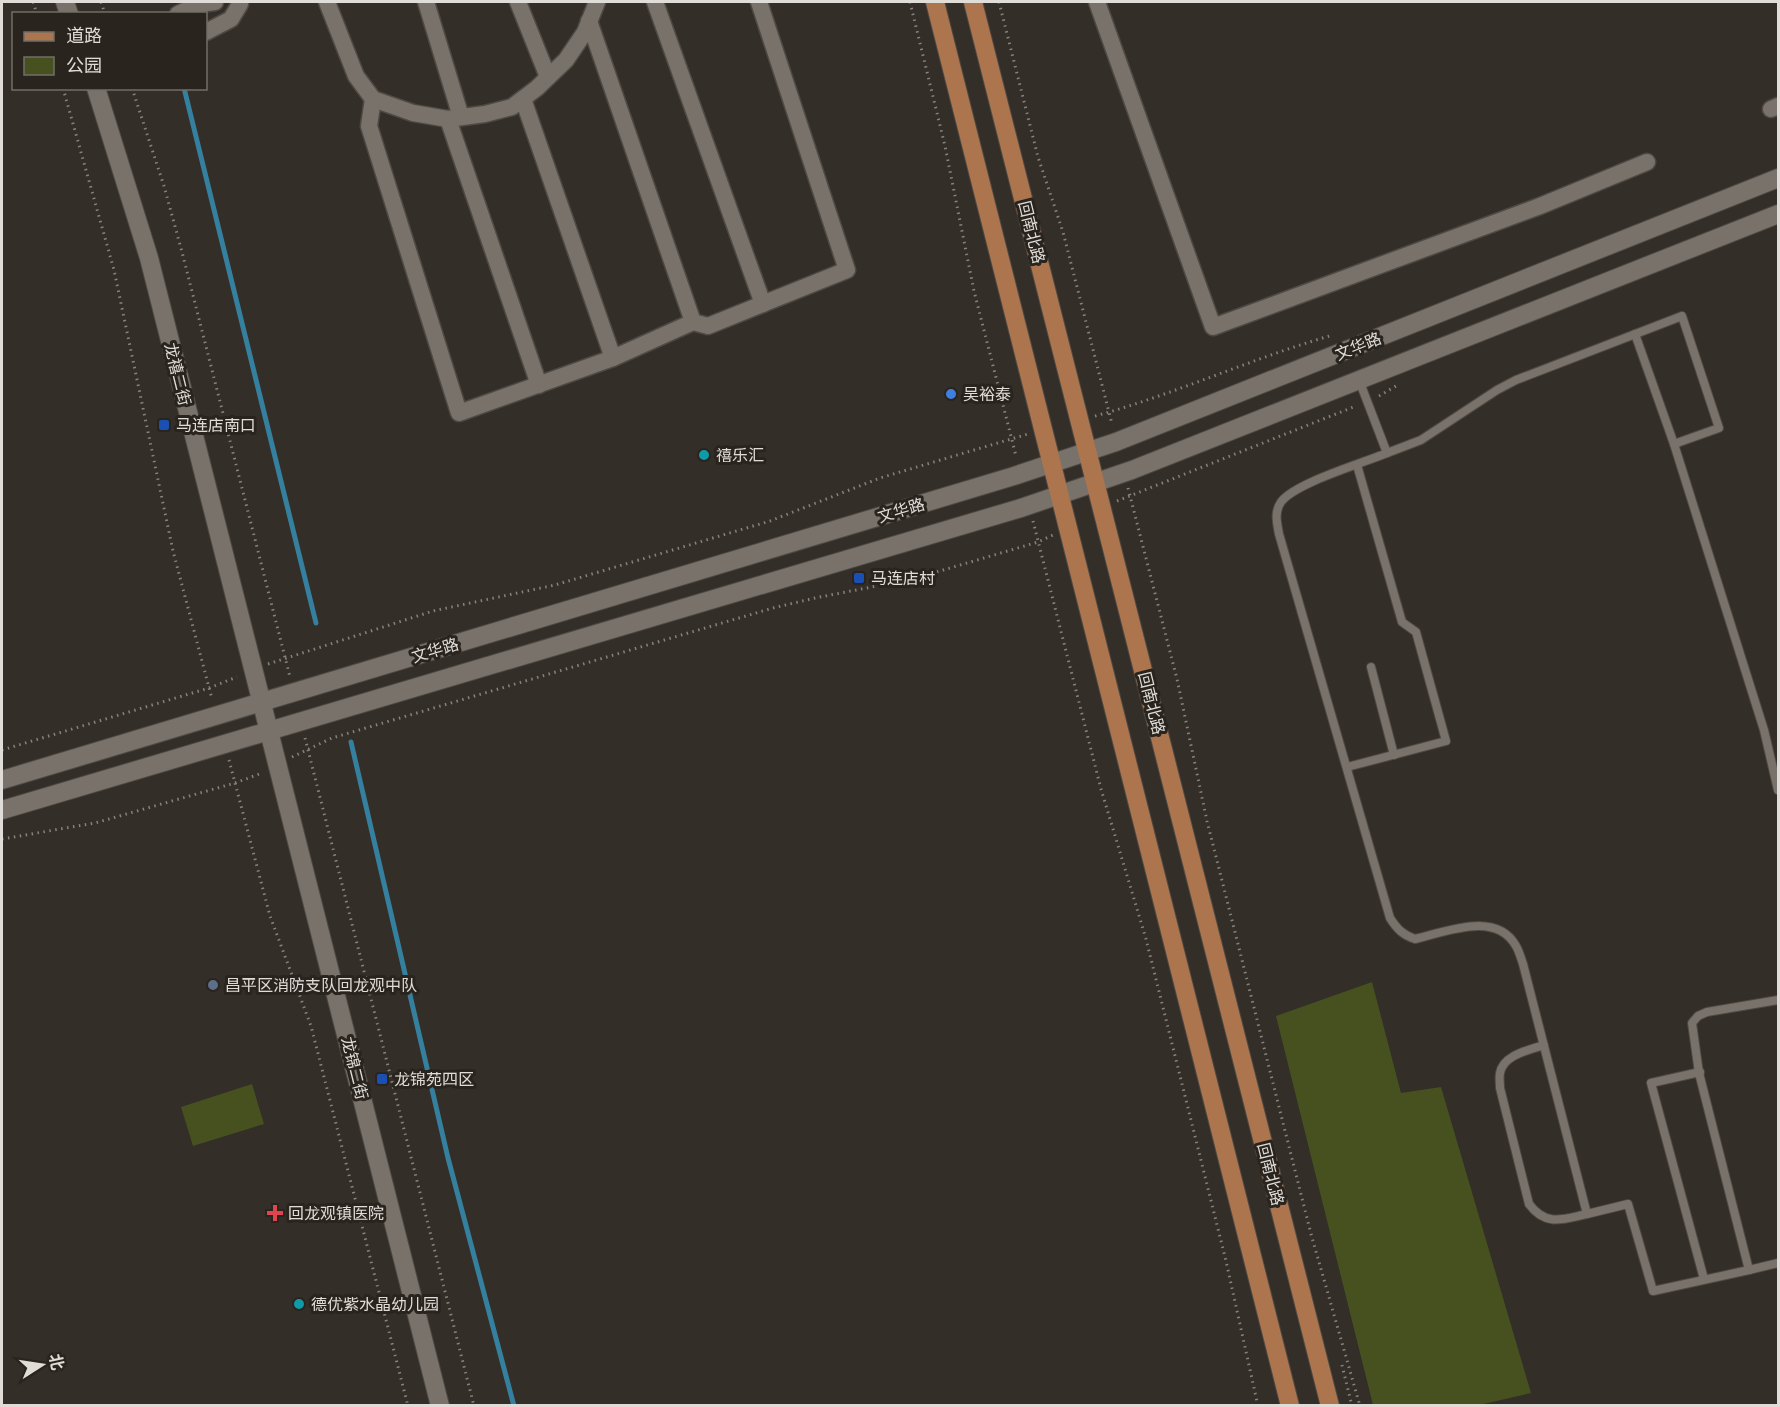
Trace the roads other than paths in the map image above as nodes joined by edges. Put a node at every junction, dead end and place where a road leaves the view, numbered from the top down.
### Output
1 (215, 2) edge
2 (223, 2) edge
3 (327, 2) edge
4 (426, 2) edge
5 (518, 2) edge
6 (597, 2) edge
7 (655, 2) edge
8 (759, 2) edge
9 (934, 2) edge
10 (1097, 2) edge
11 (244, 3) edge
12 (977, 3) edge
13 (182, 12) edge
14 (589, 21) junction
15 (207, 31) edge
16 (549, 77) junction
17 (97, 90) edge
18 (373, 99) junction
19 (523, 99) junction
20 (455, 118) junction
21 (1647, 162) dead end
22 (1779, 178) edge
23 (1779, 214) edge
24 (763, 304) junction
25 (693, 322) junction
26 (1635, 334) junction
27 (614, 358) junction
28 (1359, 380) junction
29 (539, 385) junction
30 (1674, 444) junction
31 (1088, 452) junction
32 (1387, 453) junction
33 (1052, 464) junction
34 (1357, 465) junction
35 (1096, 482) junction
36 (1060, 495) junction
37 (1371, 667) dead end
38 (262, 702) junction
39 (269, 731) junction
40 (1394, 755) junction
41 (1347, 767) junction
42 (2, 780) edge
43 (1779, 790) edge
44 (2, 810) edge
45 (1779, 1000) edge
46 (1544, 1046) junction
47 (1700, 1072) junction
48 (1587, 1214) junction
49 (1779, 1263) edge
50 (1749, 1270) junction
51 (1704, 1279) junction
52 (440, 1406) edge
53 (1290, 1406) edge
54 (1330, 1406) edge

1 - 13 street
2 - 11 street
3 - 18 street
4 - 20 street
5 - 16 street
6 - 14 street
7 - 24 street
8 - 24 street
9 - 33 main road
10 - 21 street
11 - 15 street
12 - 31 main road, 回南北路
14 - 16 street
14 - 25 street
16 - 19 street
17 - 38 street, 龙禧二街
18 - 20 street
18 - 29 street
19 - 20 street
19 - 27 street
20 - 29 street
22 - 31 street, 文华路
23 - 28 street, 文华路
24 - 25 street
25 - 27 street
26 - 30 lane
26 - 30 lane
26 - 32 lane
27 - 29 street
28 - 32 lane
28 - 35 street, 文华路
30 - 43 lane
31 - 33 street, 文华路
31 - 35 main road, 回南北路
32 - 34 lane
33 - 36 main road
33 - 38 street, 文华路
34 - 40 lane
34 - 41 lane
35 - 36 street, 文华路
35 - 54 main road, 回南北路
36 - 39 street, 文华路
36 - 53 main road
37 - 40 lane
38 - 39 street, 龙禧二街
38 - 42 street, 文华路
39 - 44 street, 文华路
39 - 52 street, 龙锦二街
40 - 41 lane
41 - 46 lane
45 - 47 lane
46 - 48 lane
46 - 48 lane
47 - 50 lane
47 - 51 lane
48 - 51 lane
49 - 50 lane
50 - 51 lane

